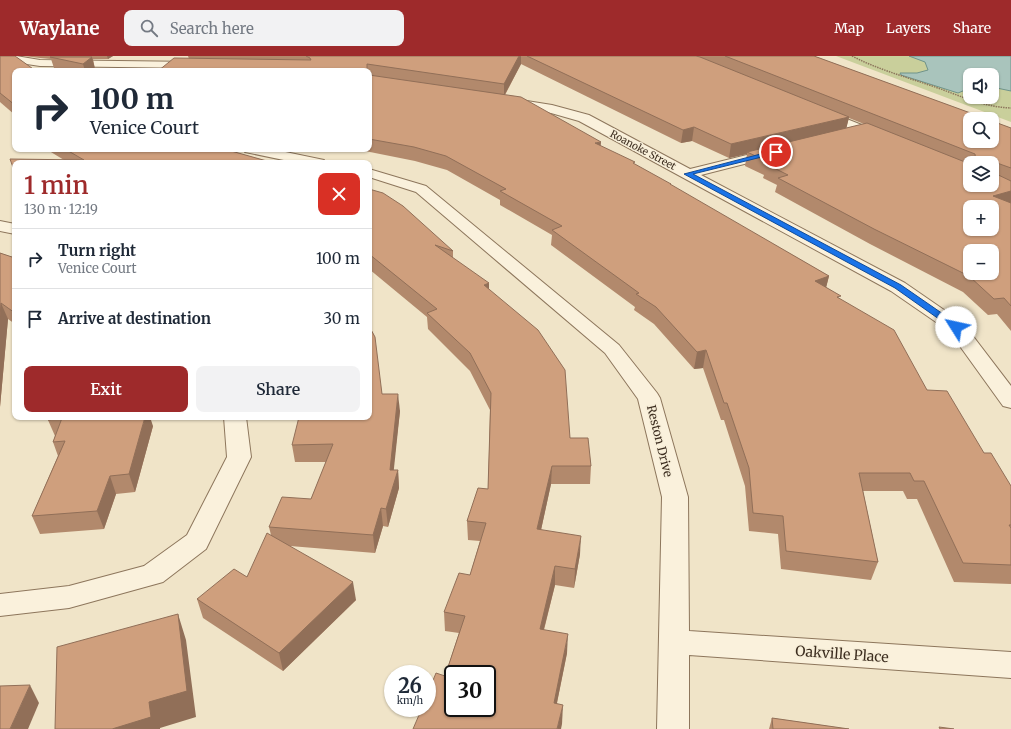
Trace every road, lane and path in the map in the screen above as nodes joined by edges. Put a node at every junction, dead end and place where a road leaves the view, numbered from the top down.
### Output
1 (151, 56) edge
2 (852, 56) edge
3 (8, 57) edge
4 (207, 65) edge
5 (135, 67) edge
6 (491, 100) edge
7 (804, 106) edge
8 (1011, 108) edge
9 (864, 131) junction
10 (841, 136) edge
11 (892, 142) edge
12 (787, 149) edge
13 (265, 152) edge
14 (304, 160) edge
15 (372, 174) edge
16 (687, 174) junction
17 (0, 226) edge
18 (12, 228) edge
19 (1011, 402) edge
20 (235, 420) edge
21 (0, 605) edge
22 (674, 642) junction
23 (1011, 665) edge
24 (673, 729) edge

1 - 5 street
2 - 8 path
3 - 5 street
4 - 5 street
6 - 16 street, Roanoke Street
7 - 9 street
9 - 10 street
9 - 11 street
12 - 16 street
13 - 14 street
15 - 22 street, Reston Drive
16 - 19 street, Roanoke Street
17 - 18 street
20 - 21 street
22 - 23 street, Oakville Place
22 - 24 street, Reston Drive

